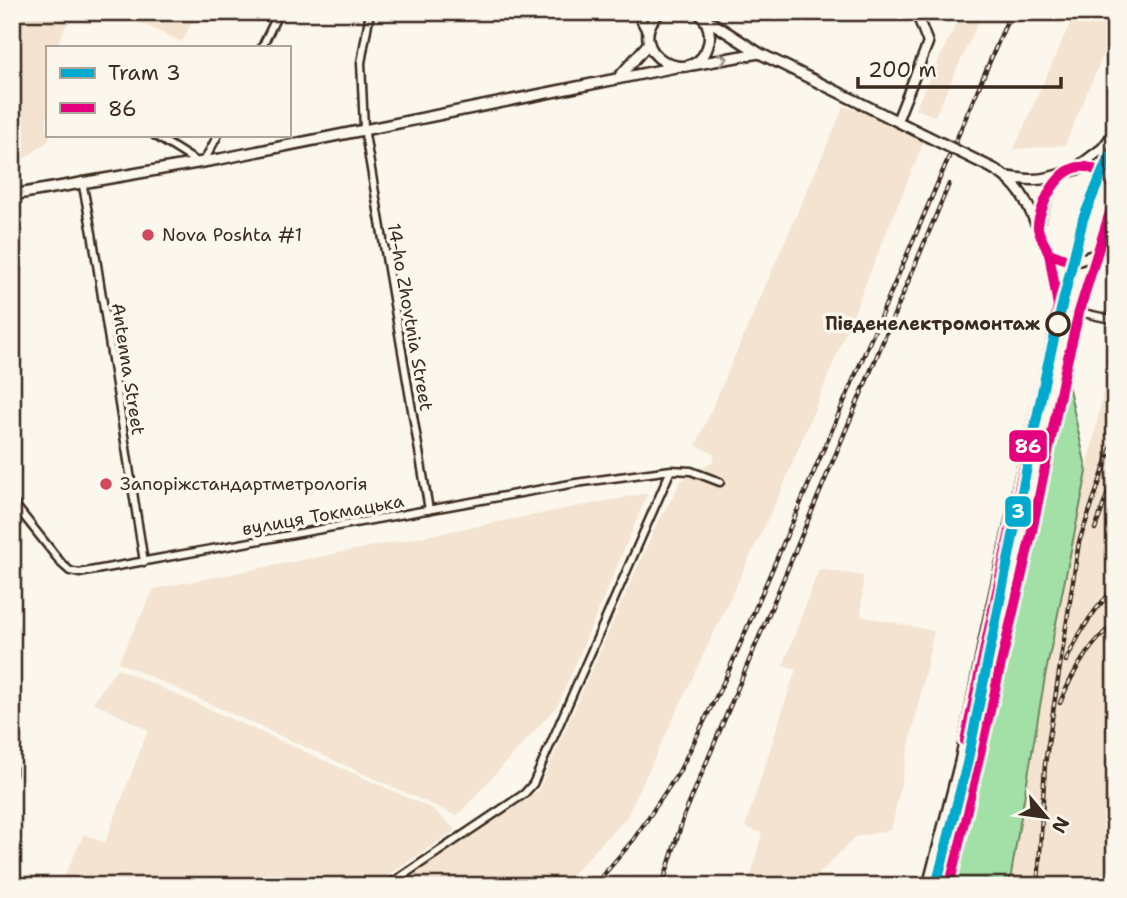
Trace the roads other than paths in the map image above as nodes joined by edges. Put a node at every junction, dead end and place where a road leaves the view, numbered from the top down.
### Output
1 (279, 12) edge
2 (370, 12) edge
3 (637, 12) edge
4 (660, 12) edge
5 (916, 12) edge
6 (701, 15) edge
7 (649, 38) junction
8 (262, 46) edge
9 (759, 53) junction
10 (681, 66) junction
11 (620, 76) junction
12 (897, 121) junction
13 (364, 128) junction
14 (1115, 132) edge
15 (156, 136) edge
16 (217, 136) edge
17 (201, 162) junction
18 (1079, 166) junction
19 (1060, 174) junction
20 (1008, 177) junction
21 (82, 181) junction
22 (1115, 194) edge
23 (12, 195) edge
24 (1038, 228) junction
25 (1049, 253) junction
26 (1095, 255) junction
27 (1079, 312) junction
28 (1115, 320) edge
29 (671, 470) junction
30 (720, 482) dead end
31 (12, 501) edge
32 (429, 510) junction
33 (144, 562) junction
34 (12, 768) edge
35 (12, 774) edge
36 (387, 886) edge
37 (929, 886) edge
38 (949, 886) edge

1 - 8 street
2 - 13 street, 14-ho Zhovtnia Street
3 - 7 street
4 - 7 main road
5 - 12 street
6 - 9 main road
6 - 10 main road
7 - 10 main road
7 - 11 main road
10 -> 9 main road
9 - 12 main road
10 - 11 main road
11 - 13 main road
12 - 20 main road, bridge
13 - 17 main road
13 - 32 street, 14-ho Zhovtnia Street
14 - 18 main road
15 - 17 street
16 - 17 street
17 - 21 main road
18 - 19 main road
18 - 22 main road
19 - 20 main road
19 - 24 main road
20 - 24 main road
21 - 23 main road
21 - 33 street, Antenna Street
22 - 26 main road
24 - 25 main road
25 - 26 main road
25 - 37 main road
26 - 27 main road
27 - 28 street
27 - 38 main road
29 - 30 street, вулиця Токмацька
29 - 32 street, вулиця Токмацька
29 - 36 street
31 - 33 street, вулиця Токмацька
32 - 33 street, вулиця Токмацька
34 - 35 street

